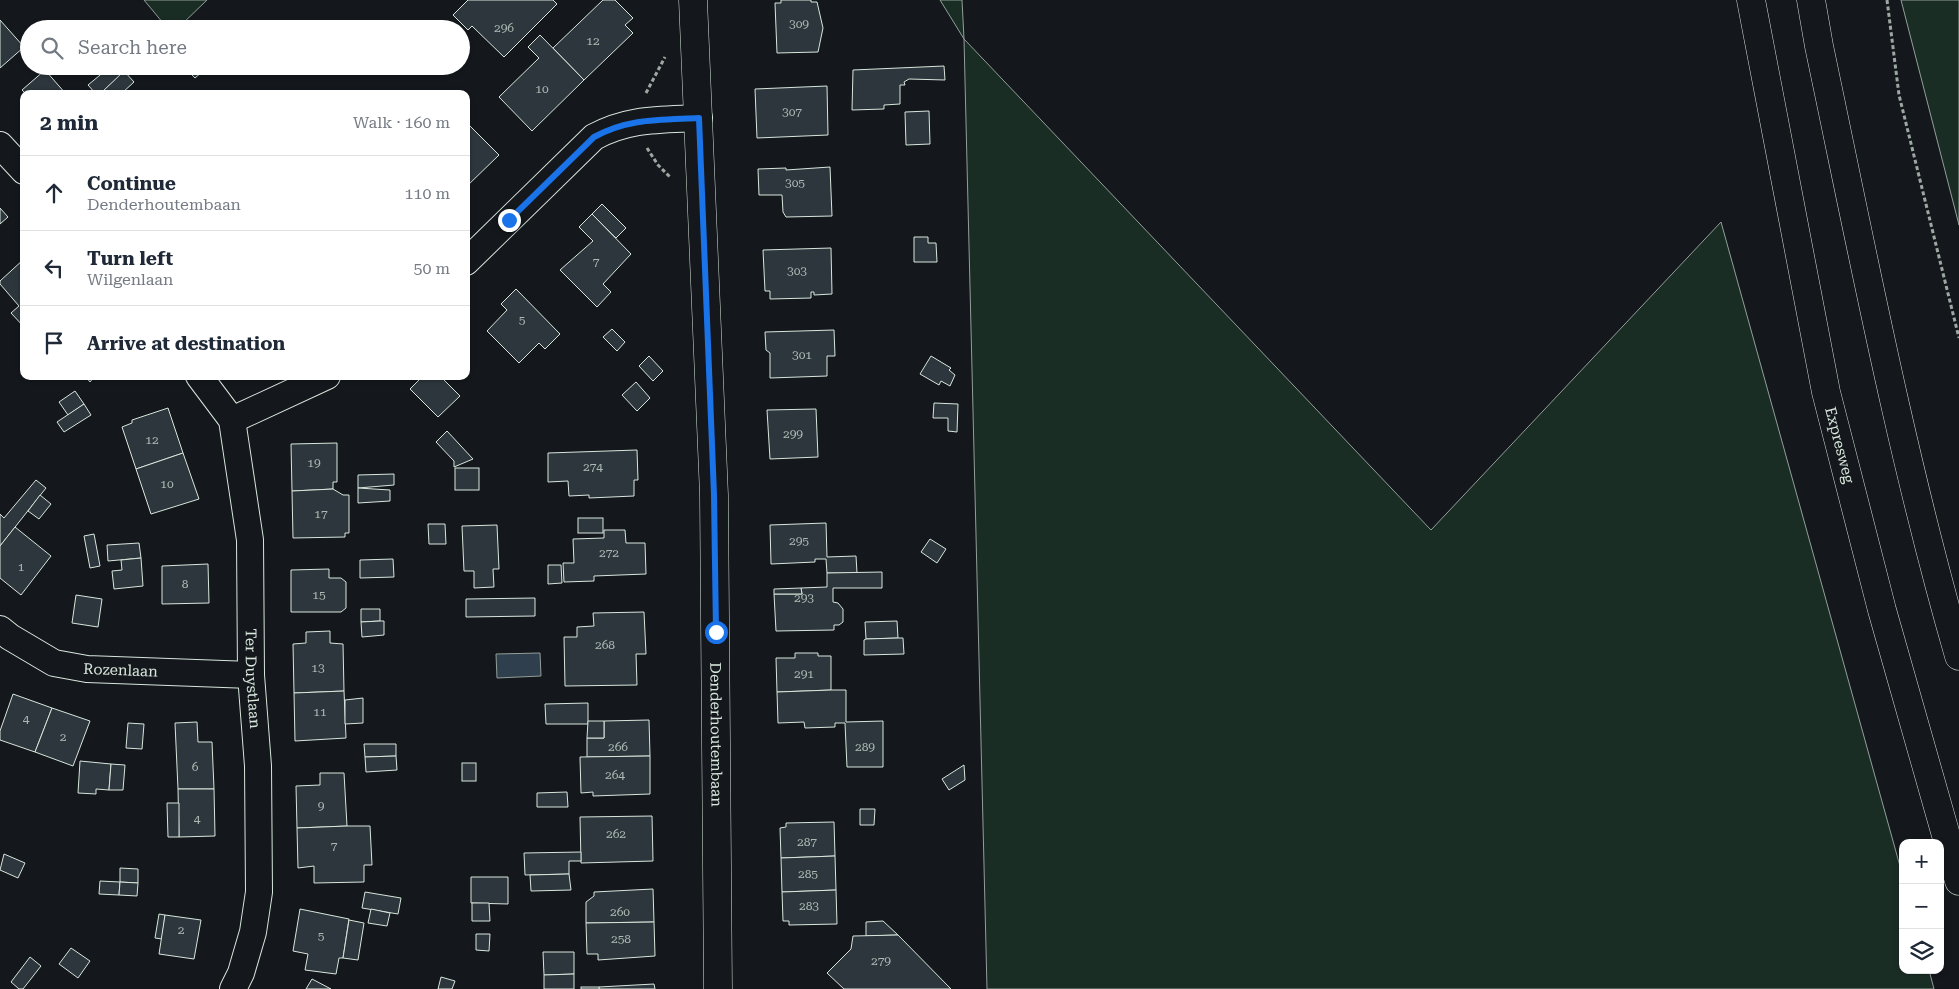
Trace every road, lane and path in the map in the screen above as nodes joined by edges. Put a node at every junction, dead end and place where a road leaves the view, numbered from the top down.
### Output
1 (693, 0) edge
2 (1751, 0) edge
3 (1811, 0) edge
4 (1888, 0) edge
5 (699, 118) junction
6 (0, 145) edge
7 (20, 167) edge
8 (470, 258) edge
9 (1959, 338) edge
10 (202, 380) edge
11 (318, 380) edge
12 (232, 420) junction
13 (0, 629) edge
14 (1959, 656) edge
15 (251, 675) junction
16 (1959, 882) edge
17 (233, 989) edge
18 (718, 989) edge

1 - 5 main road, Denderhoutembaan
2 - 16 main road, Expresweg
3 - 14 main road
4 - 9 path
5 - 8 street
5 - 18 main road, Denderhoutembaan
6 - 7 street
10 - 12 street, Ter Duystlaan
11 - 12 street
12 - 15 street, Ter Duystlaan
13 - 15 street, Rozenlaan
15 - 17 street, Ter Duystlaan

